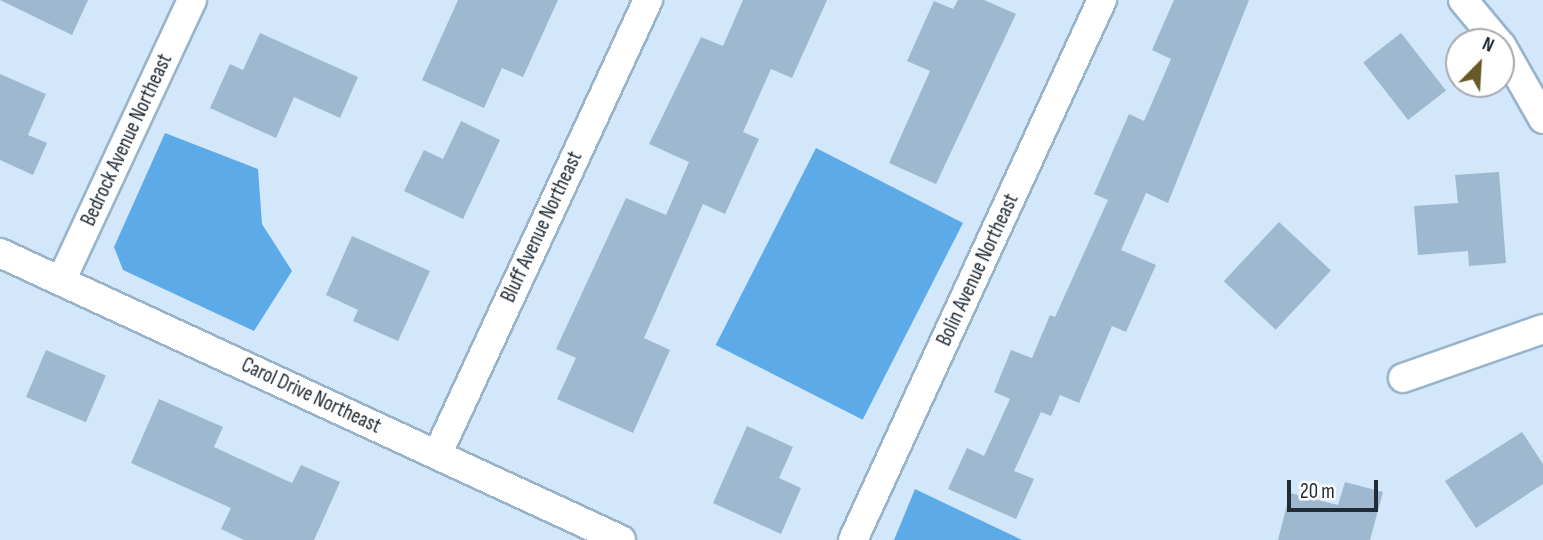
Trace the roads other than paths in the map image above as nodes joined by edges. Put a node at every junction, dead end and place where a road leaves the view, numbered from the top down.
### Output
1 (192, 0) edge
2 (648, 0) edge
3 (1102, 0) edge
4 (1463, 0) edge
5 (1487, 28) edge
6 (1515, 70) edge
7 (1543, 119) edge
8 (0, 253) edge
9 (61, 281) junction
10 (1543, 329) edge
11 (1403, 378) dead end
12 (437, 455) junction
13 (621, 540) edge
14 (853, 540) edge

1 - 9 street, Bedrock Avenue Northeast
2 - 12 street, Bluff Avenue Northeast
3 - 14 street, Bolin Avenue Northeast
4 - 5 street
6 - 7 street
8 - 9 street, Carol Drive Northeast
9 - 12 street, Carol Drive Northeast
10 - 11 street
12 - 13 street, Carol Drive Northeast

